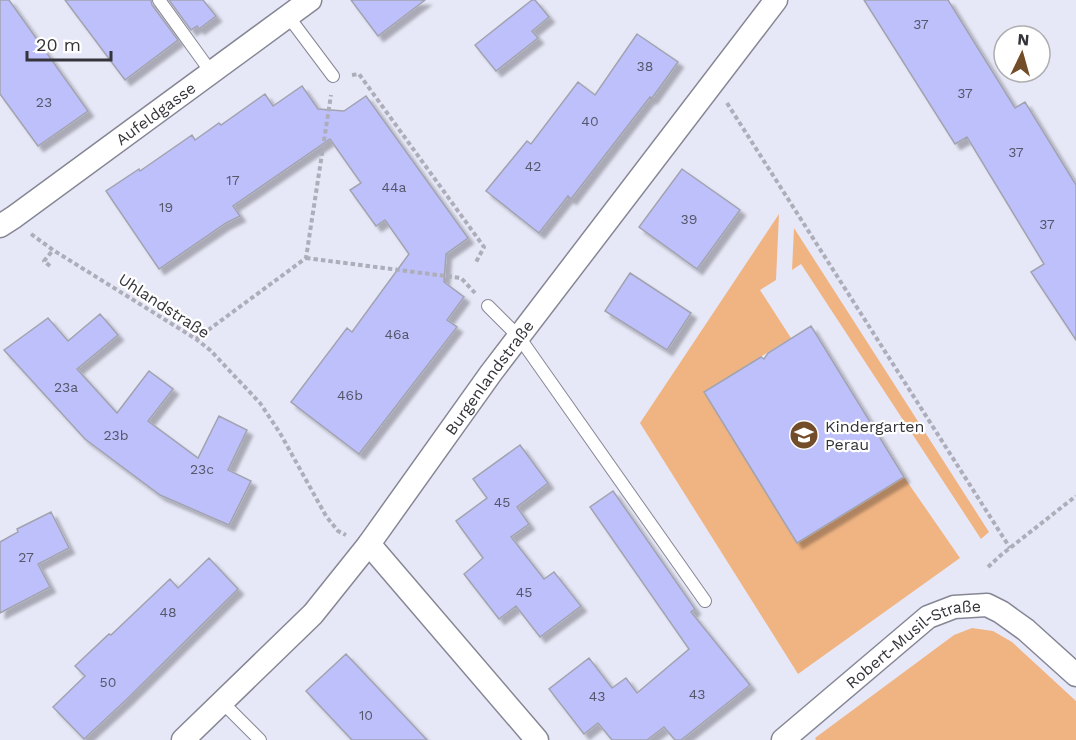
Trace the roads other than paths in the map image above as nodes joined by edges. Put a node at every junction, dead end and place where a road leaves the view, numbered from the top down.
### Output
1 (159, 0) edge
2 (310, 0) edge
3 (776, 0) edge
4 (288, 16) junction
5 (211, 72) junction
6 (333, 76) road end
7 (7, 222) edge
8 (488, 306) road end
9 (519, 337) junction
10 (369, 544) junction
11 (705, 601) dead end
12 (1076, 675) edge
13 (222, 702) junction
14 (183, 740) edge
15 (260, 740) edge
16 (537, 740) edge
17 (783, 740) edge

1 - 5 lane
2 - 4 street, Aufeldgasse
3 - 9 street, Burgenlandstraße
4 - 5 street, Aufeldgasse
4 - 6 lane
5 - 7 street, Aufeldgasse
8 - 9 lane
9 - 10 street, Burgenlandstraße
9 - 11 lane
10 - 13 street, Burgenlandstraße
10 - 16 street
12 - 17 street, Robert-Musil-Straße
13 - 14 street, Burgenlandstraße
13 - 15 lane

